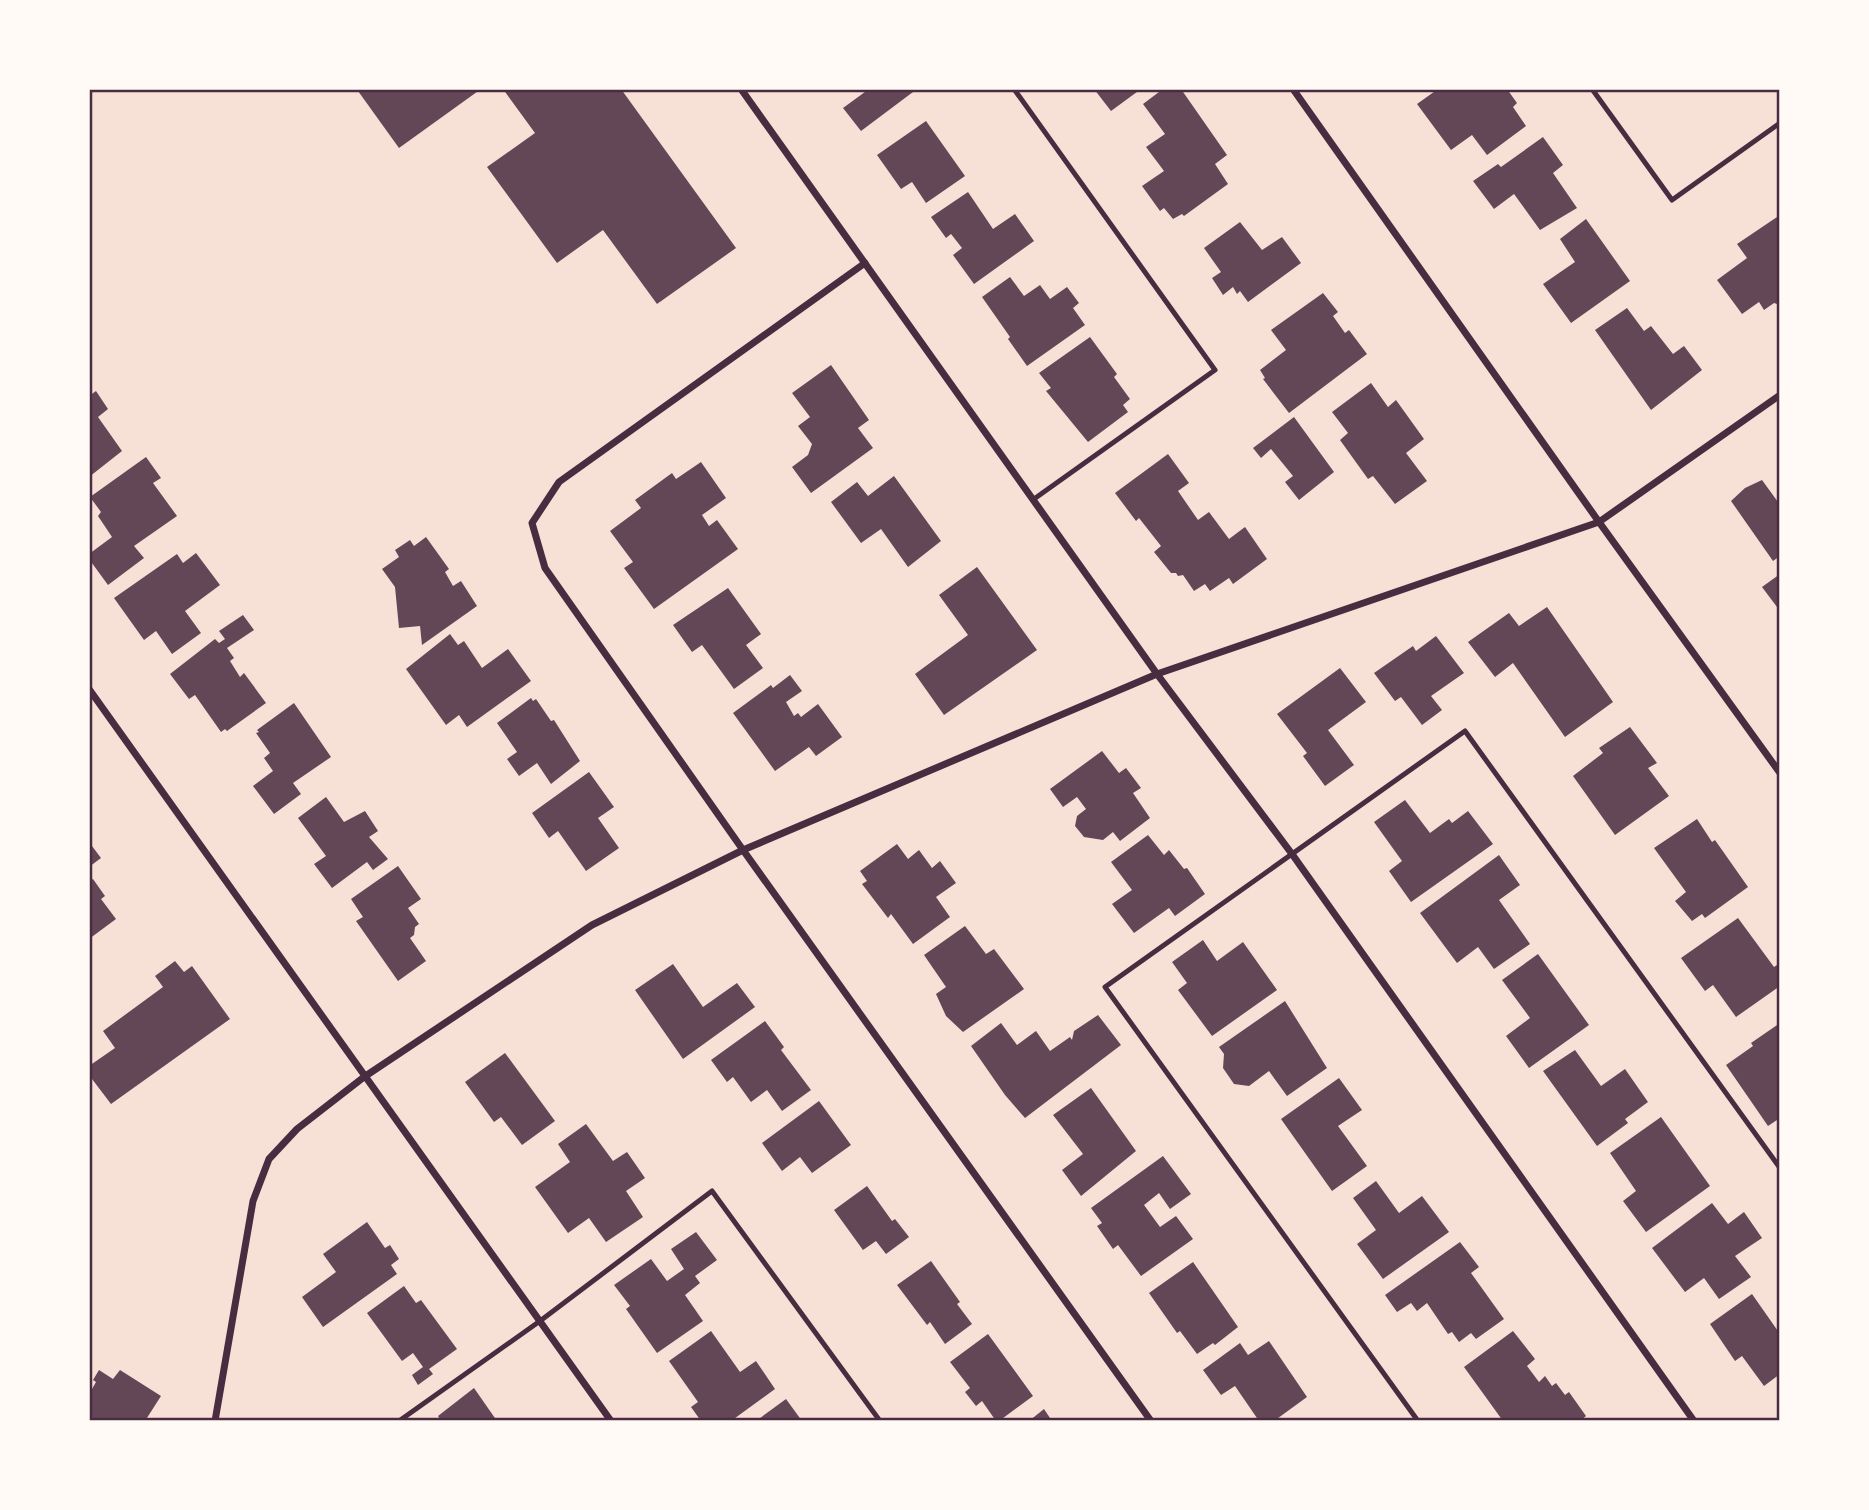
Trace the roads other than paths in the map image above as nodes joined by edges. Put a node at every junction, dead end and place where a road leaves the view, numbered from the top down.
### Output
1 (741, 89) edge
2 (1014, 89) edge
3 (1293, 89) edge
4 (1592, 89) edge
5 (1780, 123) edge
6 (865, 263) junction
7 (1780, 395) edge
8 (1034, 499) junction
9 (1599, 522) junction
10 (1157, 674) junction
11 (89, 689) edge
12 (1780, 773) edge
13 (743, 850) junction
14 (1292, 854) junction
15 (364, 1077) junction
16 (1780, 1168) edge
17 (540, 1321) junction
18 (215, 1421) edge
19 (399, 1421) edge
20 (611, 1421) edge
21 (880, 1421) edge
22 (1151, 1421) edge
23 (1418, 1421) edge
24 (1694, 1421) edge

1 - 6 street
2 - 8 lane
3 - 9 street
4 - 5 lane
6 - 8 street
6 - 13 street
7 - 9 street
8 - 10 street
9 - 10 street
9 - 12 street
10 - 13 street
10 - 14 street
11 - 15 street
13 - 15 street
13 - 22 street
14 - 16 lane
14 - 23 lane
14 - 24 street
15 - 17 street
15 - 18 street
17 - 19 lane
17 - 20 street
17 - 21 lane

